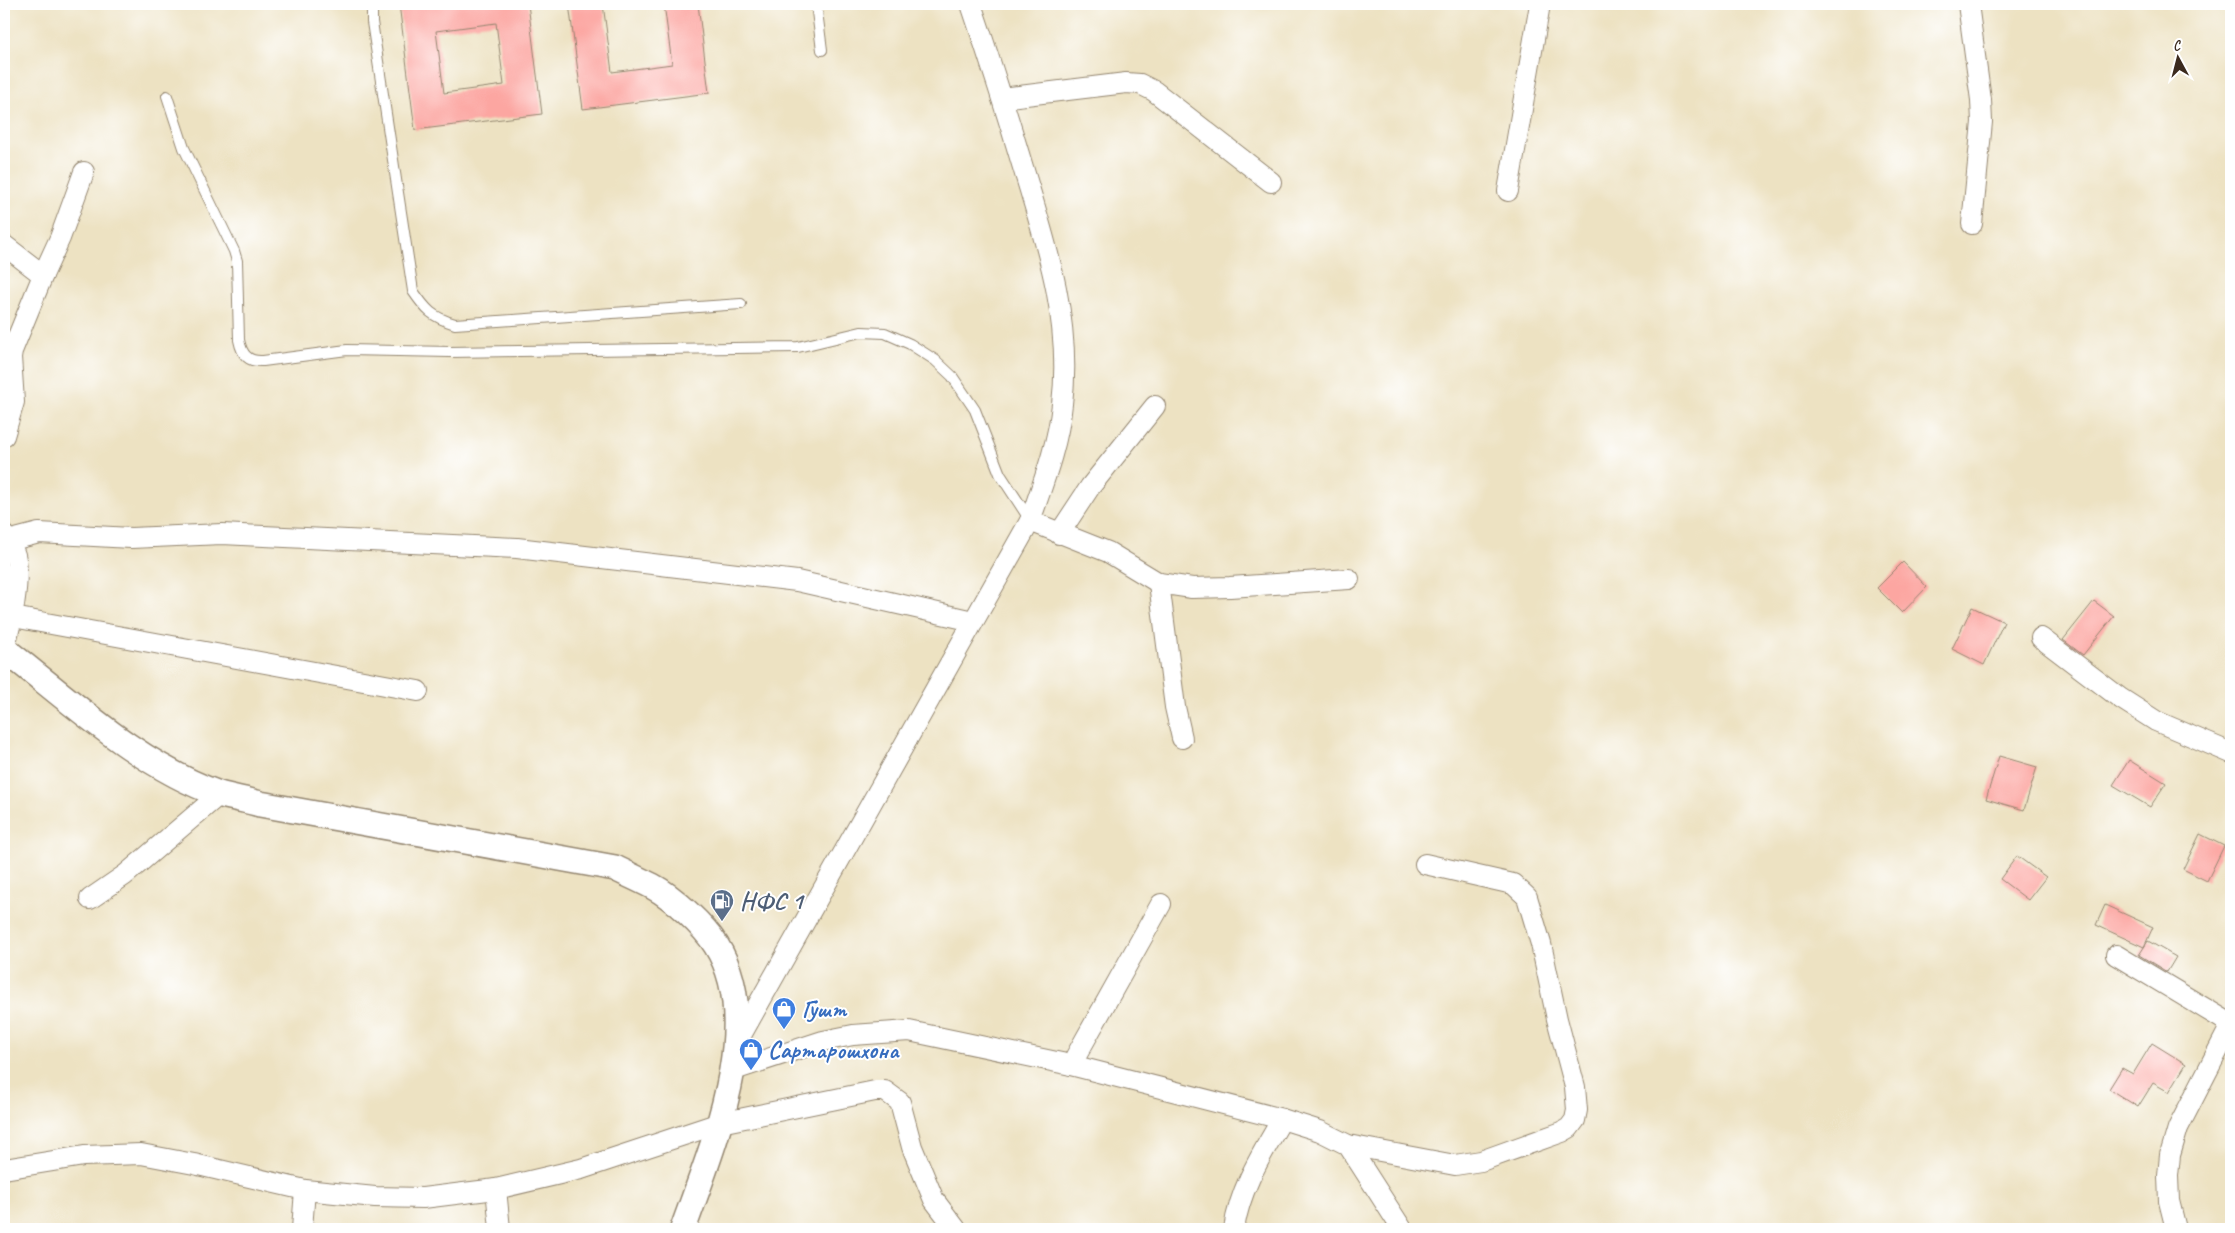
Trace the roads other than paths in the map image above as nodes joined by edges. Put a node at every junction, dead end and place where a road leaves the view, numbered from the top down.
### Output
1 (372, 4) edge
2 (816, 4) edge
3 (971, 4) edge
4 (1540, 4) edge
5 (1968, 4) edge
6 (822, 50) dead end
7 (166, 96) dead end
8 (1002, 98) junction
9 (84, 172) dead end
10 (1270, 182) dead end
11 (1508, 191) dead end
12 (1972, 224) dead end
13 (4, 246) edge
14 (43, 275) junction
15 (741, 304) dead end
16 (1155, 406) dead end
17 (4, 436) edge
18 (1030, 521) junction
19 (1059, 534) junction
20 (6, 538) edge
21 (1349, 578) dead end
22 (1159, 583) junction
23 (13, 617) junction
24 (974, 621) junction
25 (2041, 638) dead end
26 (4, 649) edge
27 (418, 691) dead end
28 (1182, 738) dead end
29 (2231, 753) edge
30 (220, 794) junction
31 (1425, 864) dead end
32 (90, 900) dead end
33 (1161, 904) dead end
34 (2116, 955) dead end
35 (2231, 1024) edge
36 (736, 1044) junction
37 (1071, 1065) junction
38 (731, 1071) junction
39 (1282, 1119) junction
40 (720, 1123) junction
41 (1348, 1145) junction
42 (4, 1169) edge
43 (496, 1189) junction
44 (306, 1190) junction
45 (302, 1229) edge
46 (500, 1229) edge
47 (683, 1229) edge
48 (956, 1229) edge
49 (1234, 1229) edge
50 (1402, 1229) edge
51 (2176, 1229) edge

1 - 15 lane
2 - 6 lane
3 - 8 street
4 - 11 street
5 - 12 street
7 - 18 lane
8 - 10 street
8 - 18 street
9 - 14 street
13 - 14 street
14 - 17 street
16 - 19 street
18 - 19 street
18 - 24 street
19 - 22 street
20 - 23 street
20 - 24 street
21 - 22 street
22 - 28 street
23 - 26 street
23 - 27 street
24 - 36 street
25 - 29 street
26 - 30 street
30 - 32 street
30 - 36 street
31 - 41 street
33 - 37 street
34 - 35 street
35 - 51 street
36 - 38 street
37 - 38 street
37 - 39 street
38 - 40 street
39 - 41 street
39 - 49 street
40 - 43 street
40 - 47 street
40 - 48 street
41 - 50 street
42 - 44 street
43 - 44 street
43 - 46 street
44 - 45 street

